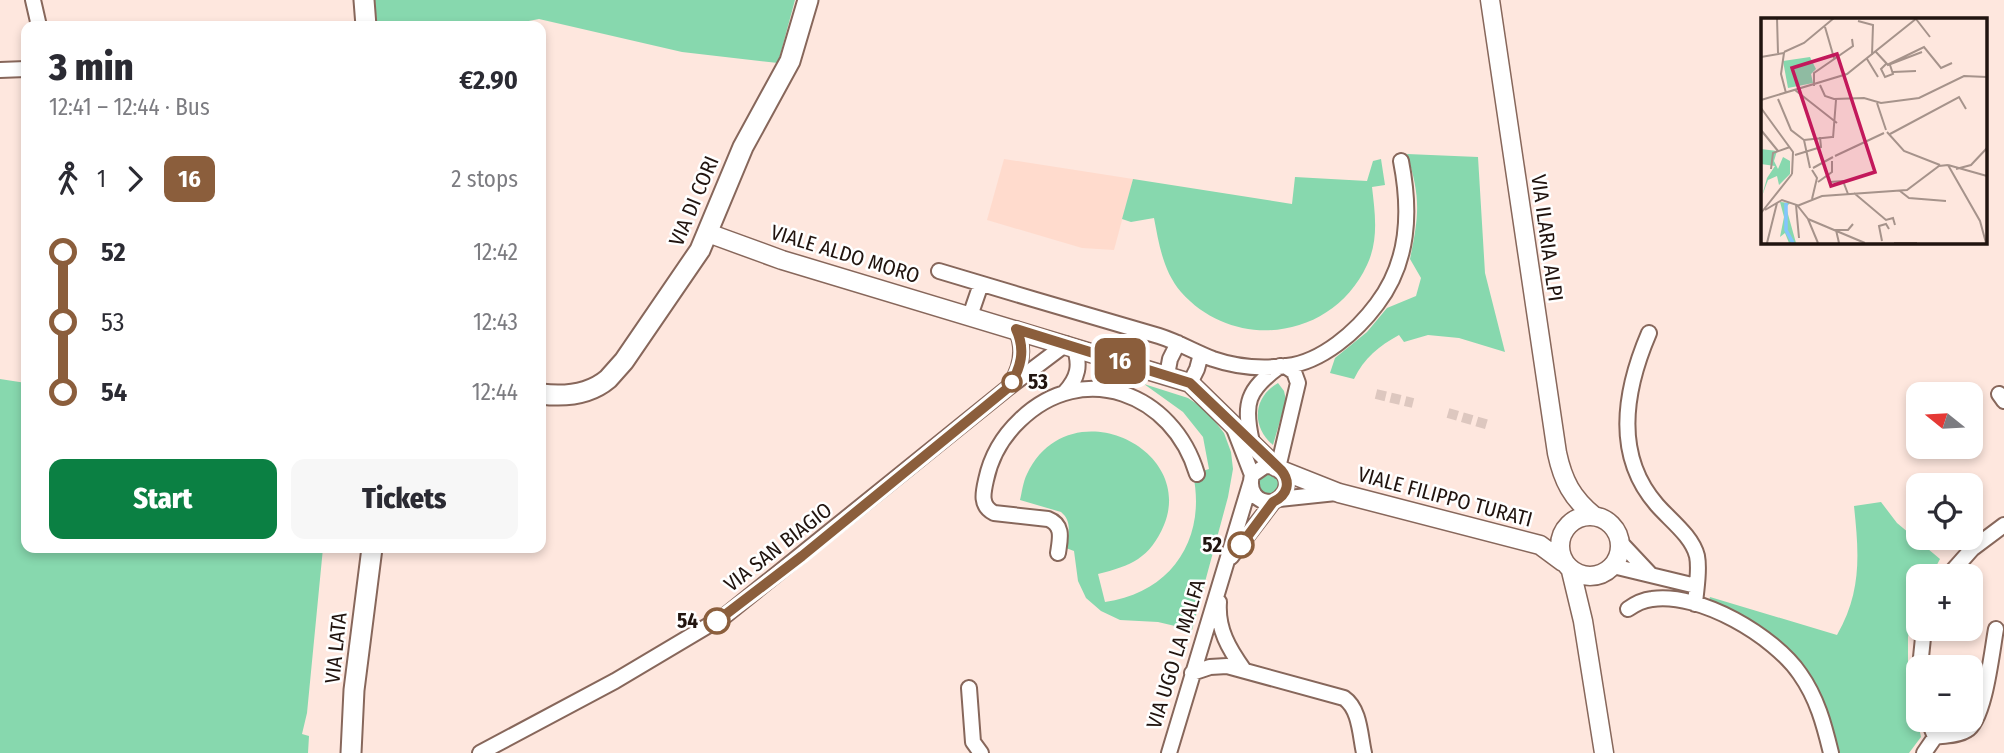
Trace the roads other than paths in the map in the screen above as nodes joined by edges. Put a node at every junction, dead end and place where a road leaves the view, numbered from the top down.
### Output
1 (33, 0) edge
2 (364, 0) edge
3 (808, 0) edge
4 (1490, 0) edge
5 (38, 21) edge
6 (366, 21) edge
7 (21, 69) edge
8 (0, 70) edge
9 (1401, 162) dead end
10 (708, 233) junction
11 (939, 271) dead end
12 (981, 284) junction
13 (970, 316) junction
14 (1016, 329) junction
15 (1649, 333) dead end
16 (1178, 343) junction
17 (1070, 346) junction
18 (1201, 354) junction
19 (1116, 360) junction
20 (1282, 366) junction
21 (1167, 376) junction
22 (1190, 383) junction
23 (1009, 387) junction
24 (1099, 389) junction
25 (1065, 393) junction
26 (546, 394) edge
27 (1231, 422) junction
28 (1252, 442) junction
29 (1278, 468) junction
30 (1197, 474) dead end
31 (1251, 478) junction
32 (1565, 482) junction
33 (1339, 493) junction
34 (1276, 500) junction
35 (1594, 516) junction
36 (2004, 525) edge
37 (1562, 533) junction
38 (1620, 542) junction
39 (1540, 545) junction
40 (371, 553) edge
41 (1058, 553) dead end
42 (1959, 564) edge
43 (1567, 566) junction
44 (1224, 567) junction
45 (1609, 570) junction
46 (1651, 575) junction
47 (1219, 583) junction
48 (1696, 586) junction
49 (1695, 604) junction
50 (1628, 609) dead end
51 (1583, 621) junction
52 (1996, 629) dead end
53 (1244, 670) junction
54 (1192, 673) junction
55 (969, 688) dead end
56 (1933, 732) edge
57 (1935, 737) junction
58 (351, 753) edge
59 (480, 753) edge
60 (981, 753) edge
61 (1169, 753) edge
62 (1364, 753) edge
63 (1604, 753) edge
64 (1831, 753) edge
65 (1924, 753) edge

1 - 5 street
2 - 6 main road
3 - 10 main road, VIA DI CORI
4 - 32 street, VIA ILARIA ALPI
7 - 8 street
9 - 20 street
10 - 13 street, VIALE ALDO MORO
10 - 26 main road, VIA DI CORI
11 - 12 street, VIALE ALDO MORO
12 - 13 street
12 - 16 street, VIALE ALDO MORO
13 - 14 street, VIALE ALDO MORO
14 - 17 street, VIALE ALDO MORO
14 - 23 street
15 - 48 street
16 - 18 street, VIALE ALDO MORO
16 - 21 street
17 - 19 street, VIALE ALDO MORO
17 - 23 street, VIA SAN BIAGIO
17 - 25 street
18 - 20 street, VIALE ALDO MORO
18 - 22 street
19 - 21 street, VIALE ALDO MORO
19 - 24 street
20 - 28 street
20 - 29 street
21 - 22 street, VIALE ALDO MORO
22 - 27 street
23 - 59 street, VIA SAN BIAGIO
24 - 25 street
24 - 30 street
25 - 41 street
27 - 28 street
27 - 31 street
28 - 29 street
29 - 31 street
29 - 33 street, VIALE FILIPPO TURATI
29 - 34 street
31 - 34 street
31 - 44 street, VIA UGO LA MALFA
32 - 35 street, VIA ILARIA ALPI
32 - 37 street, VIA ILARIA ALPI
33 - 34 street, VIALE FILIPPO TURATI
33 - 39 street, VIALE FILIPPO TURATI
34 - 44 street, VIA UGO LA MALFA
35 - 37 street
35 - 38 street
36 - 42 street
37 - 39 street, VIALE FILIPPO TURATI
37 - 43 street
38 - 45 street
38 - 46 street
39 - 43 street, VIALE FILIPPO TURATI
40 - 58 main road, VIA LATA
43 - 45 street
43 - 51 street
44 - 47 street, VIA UGO LA MALFA
45 - 46 street
45 - 51 street
46 - 48 street
47 - 53 street
47 - 54 street, VIA UGO LA MALFA
48 - 49 street
49 - 50 street
49 - 64 street
51 - 63 street
52 - 57 street
53 - 54 street
53 - 62 street
54 - 61 street, VIA UGO LA MALFA
55 - 60 street
56 - 57 street
57 - 65 street

